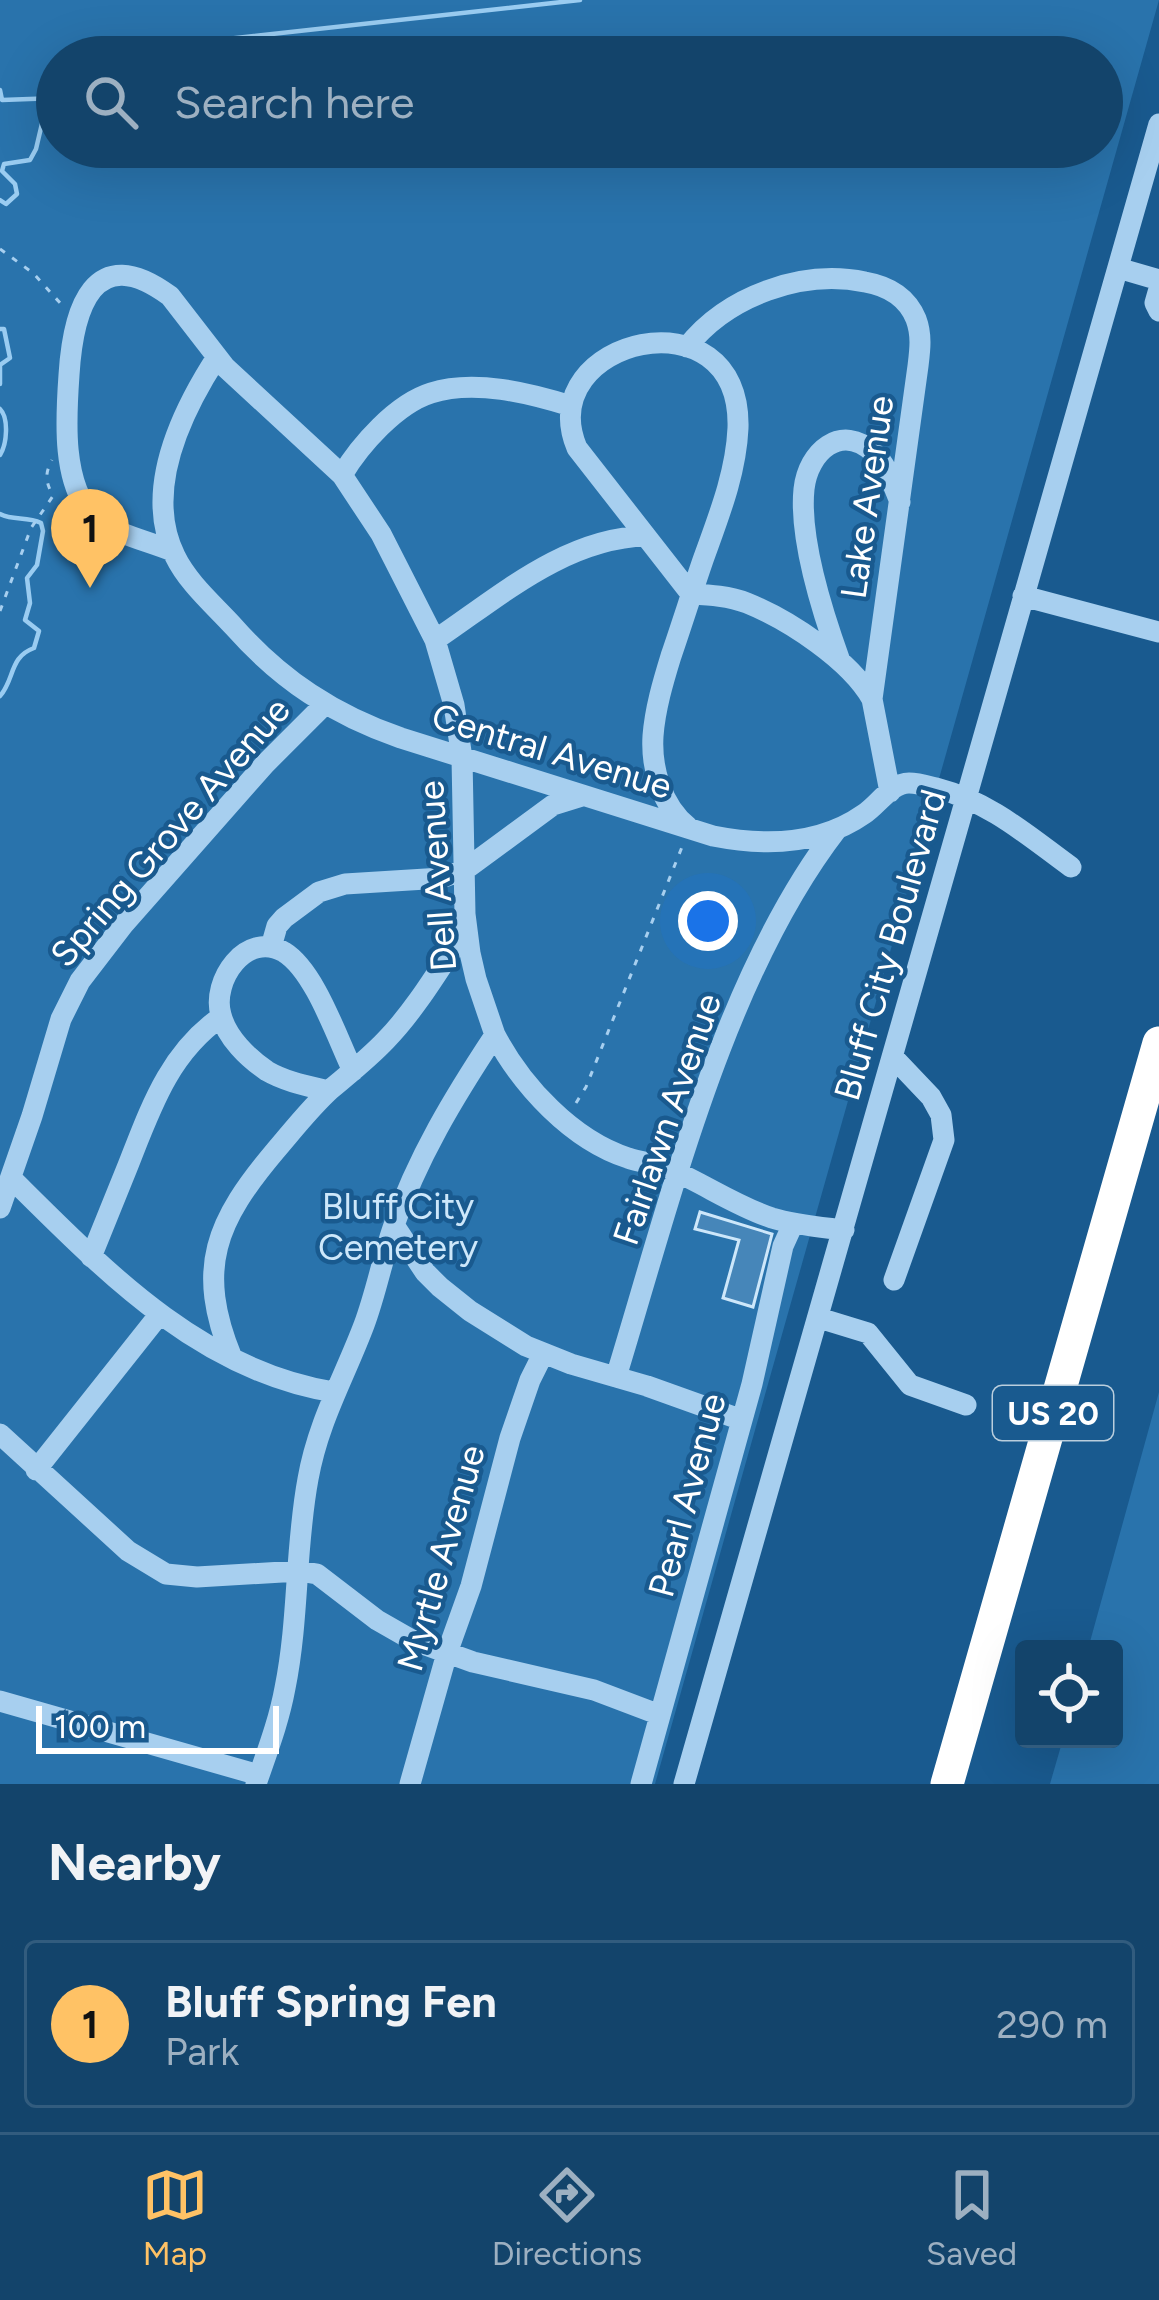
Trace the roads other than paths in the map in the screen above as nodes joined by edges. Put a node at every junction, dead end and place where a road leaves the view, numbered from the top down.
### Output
1 (1159, 124) edge
2 (1118, 268) junction
3 (1159, 284) edge
4 (1159, 310) edge
5 (687, 346) junction
6 (217, 357) junction
7 (571, 406) junction
8 (342, 475) junction
9 (900, 502) junction
10 (646, 536) junction
11 (172, 551) junction
12 (691, 594) junction
13 (1024, 596) junction
14 (1159, 632) edge
15 (435, 640) junction
16 (841, 664) junction
17 (872, 699) junction
18 (324, 705) junction
19 (463, 758) junction
20 (890, 791) junction
21 (583, 795) junction
22 (966, 796) junction
23 (690, 828) junction
24 (837, 830) junction
25 (1071, 867) dead end
26 (466, 869) junction
27 (466, 929) junction
28 (271, 947) junction
29 (221, 1017) junction
30 (495, 1035) junction
31 (1159, 1043) edge
32 (893, 1057) junction
33 (353, 1071) junction
34 (328, 1091) junction
35 (1159, 1117) edge
36 (679, 1173) junction
37 (10, 1178) junction
38 (0, 1208) edge
39 (793, 1224) junction
40 (394, 1225) junction
41 (844, 1230) junction
42 (91, 1256) junction
43 (894, 1280) dead end
44 (159, 1315) junction
45 (819, 1318) junction
46 (543, 1354) junction
47 (232, 1358) junction
48 (616, 1377) junction
49 (334, 1392) junction
50 (966, 1405) dead end
51 (742, 1420) junction
52 (0, 1434) edge
53 (37, 1469) junction
54 (299, 1571) junction
55 (447, 1653) junction
56 (0, 1701) edge
57 (660, 1715) junction
58 (258, 1780) edge
59 (410, 1784) edge
60 (640, 1784) edge
61 (684, 1784) edge
62 (947, 1784) edge
63 (966, 1784) edge

1 - 2 street, Bluff City Boulevard
2 - 3 street
2 - 13 street, Bluff City Boulevard
3 - 4 street
5 - 7 street
5 - 9 street, Lake Avenue
5 - 12 street
6 - 8 street, Dell Avenue
6 - 11 street
6 - 11 street
7 - 8 street
7 - 10 street
8 - 15 street, Dell Avenue
9 - 16 street
9 - 17 street, Lake Avenue
10 - 12 street
10 - 15 street
11 - 18 street, Central Avenue
12 - 16 street
12 - 23 street
13 - 14 street
13 - 22 street, Bluff City Boulevard
15 - 19 street, Dell Avenue
16 - 17 street
17 - 20 street
18 - 19 street, Central Avenue
18 - 37 street, Spring Grove Avenue
19 - 21 street, Central Avenue
19 - 26 street, Dell Avenue
20 - 22 street
20 - 24 street, Central Avenue
21 - 23 street, Central Avenue
21 - 26 street
22 - 25 street
22 - 32 street, Bluff City Boulevard
23 - 24 street, Central Avenue
24 - 36 street, Fairlawn Avenue
26 - 27 street, Dell Avenue
26 - 28 street
27 - 30 street, Dell Avenue
27 - 33 street
28 - 29 street
28 - 33 street
29 - 34 street
29 - 42 street
30 - 36 street, Dell Avenue
30 - 40 street
31 - 62 highway, US 20
32 - 41 street, Bluff City Boulevard
32 - 43 street
33 - 34 street
34 - 47 street
35 - 63 highway, US 20
36 - 39 street, Dell Avenue
36 - 48 street, Fairlawn Avenue
37 - 38 street, Spring Grove Avenue
37 - 42 street
39 - 41 street, Dell Avenue
39 - 51 street, Pearl Avenue
40 - 46 street
40 - 49 street
41 - 45 street, Bluff City Boulevard
42 - 44 street
44 - 47 street
44 - 53 street
45 - 50 street
45 - 61 street, Bluff City Boulevard
46 - 48 street
46 - 55 street, Myrtle Avenue
47 - 49 street
48 - 51 street
49 - 54 street
51 - 57 street, Pearl Avenue
52 - 53 street
53 - 54 street
54 - 55 street
54 - 58 street
55 - 57 street
55 - 59 street, Myrtle Avenue
56 - 58 street
57 - 60 street, Pearl Avenue

